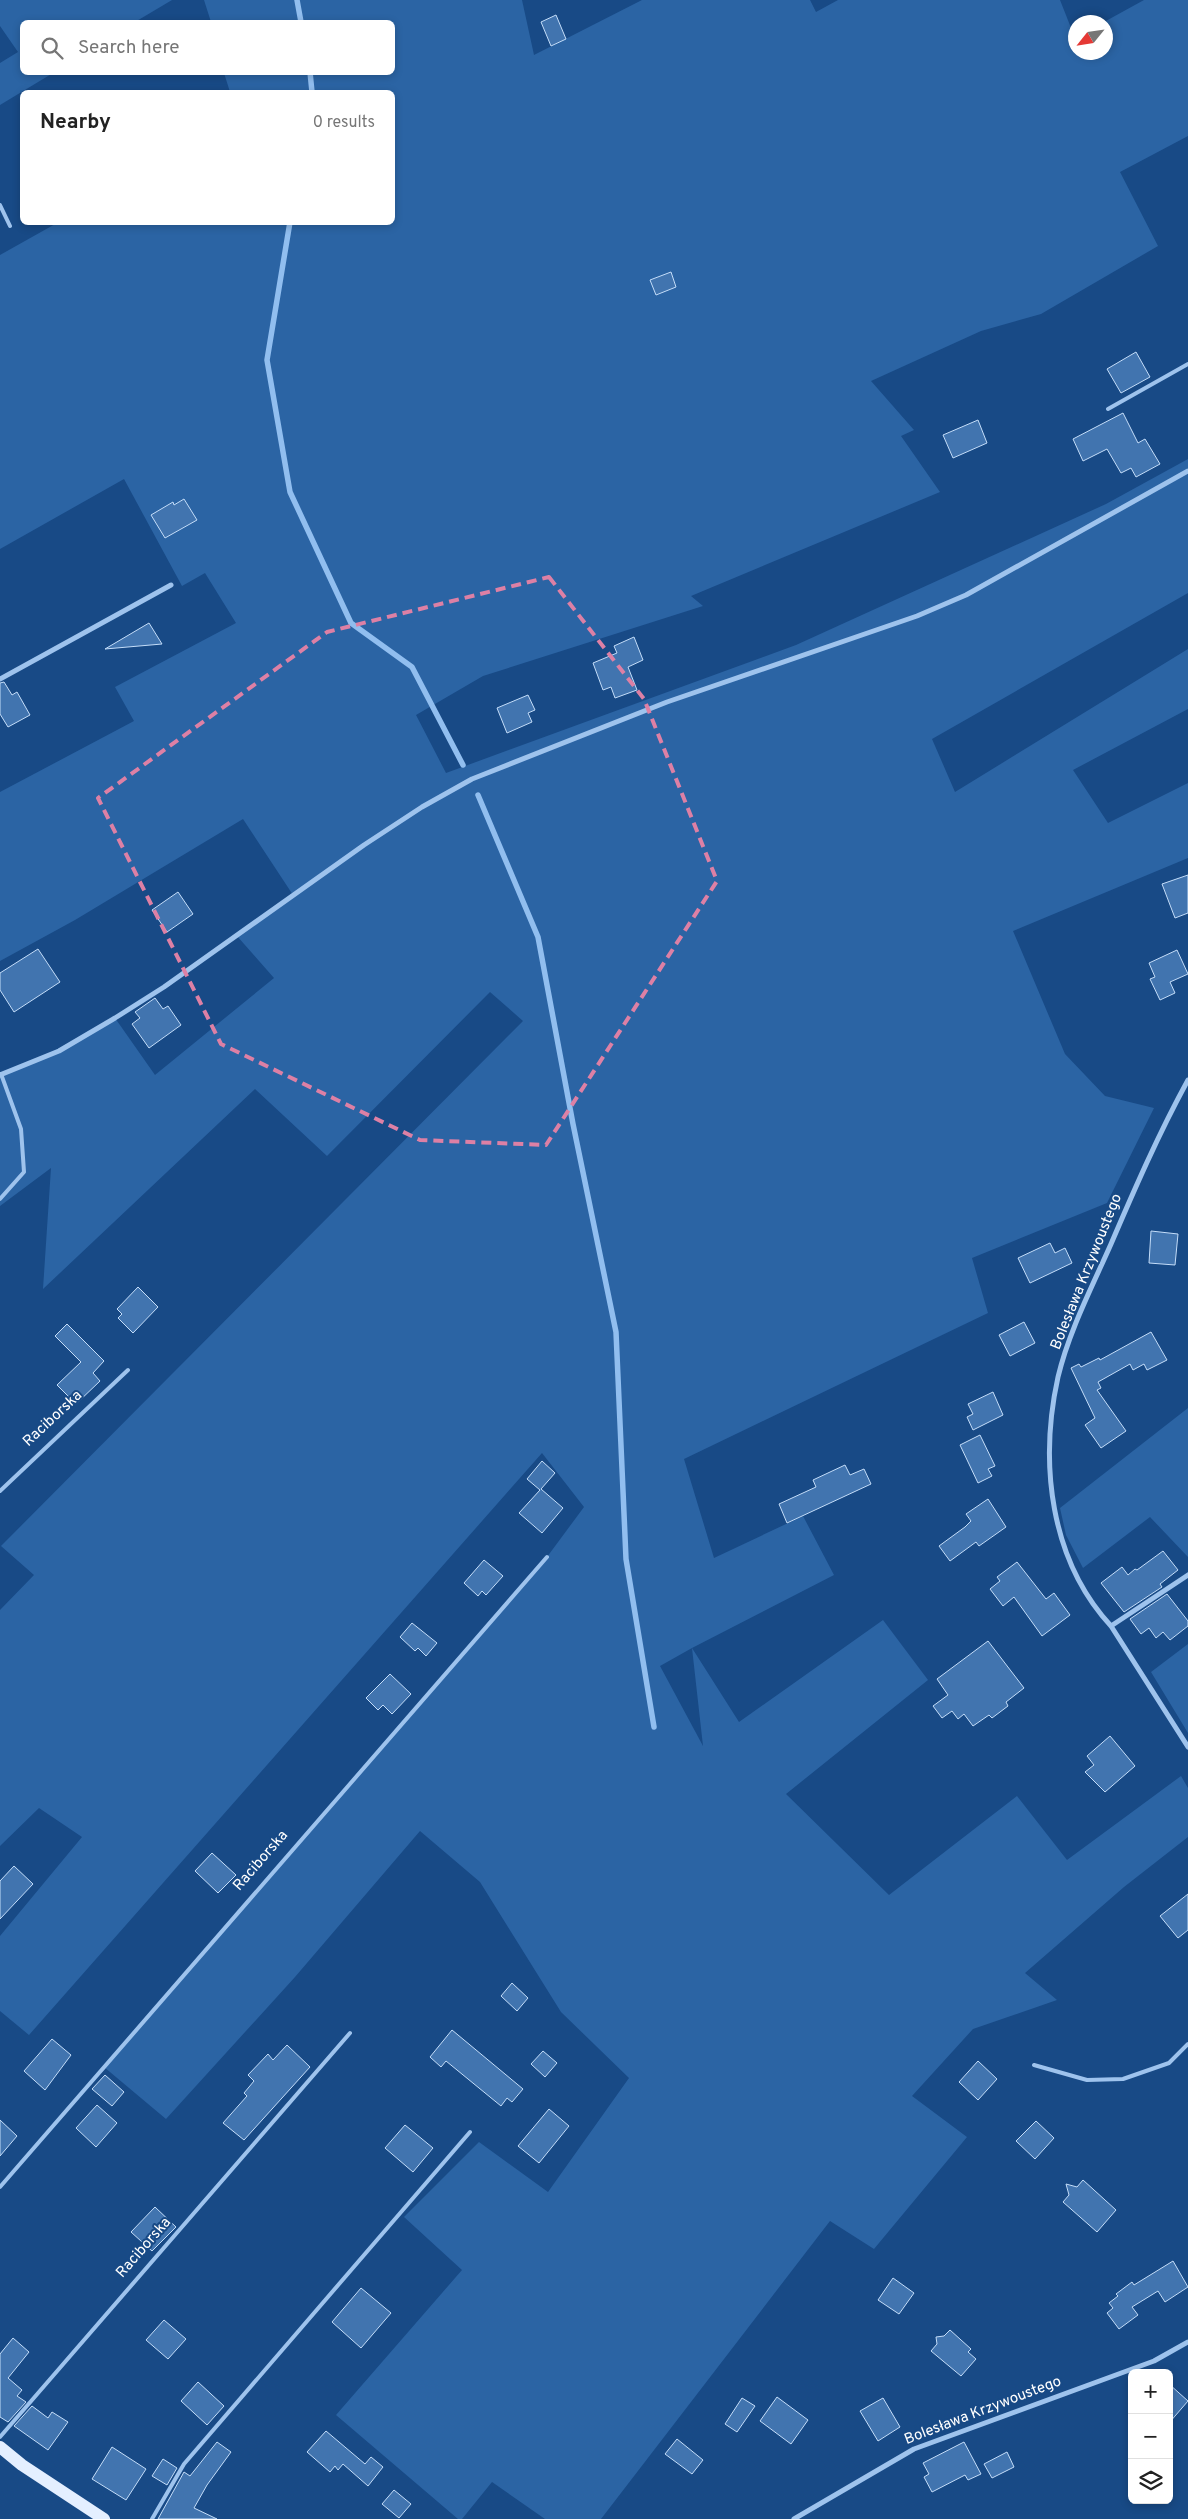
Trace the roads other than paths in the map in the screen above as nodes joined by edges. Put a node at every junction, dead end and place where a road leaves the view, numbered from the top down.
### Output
1 (0, 205) edge
2 (10, 226) dead end
3 (1188, 364) edge
4 (1108, 409) dead end
5 (1188, 472) edge
6 (171, 585) dead end
7 (0, 679) edge
8 (1, 1075) edge
9 (1188, 1080) edge
10 (0, 1199) edge
11 (128, 1370) dead end
12 (0, 1491) edge
13 (548, 1557) dead end
14 (1188, 1576) edge
15 (1111, 1626) junction
16 (1188, 1747) edge
17 (350, 2034) dead end
18 (1188, 2044) edge
19 (1034, 2065) dead end
20 (470, 2132) dead end
21 (0, 2187) edge
22 (1188, 2342) edge
23 (0, 2438) edge
24 (0, 2448) edge
25 (104, 2519) edge
26 (152, 2519) edge
27 (794, 2519) edge

1 - 2 lane
3 - 4 lane
5 - 8 street
6 - 7 street
8 - 10 lane
9 - 15 street, Bolesława Krzywoustego
11 - 12 lane, Raciborska
13 - 21 lane, Raciborska
14 - 15 street
15 - 16 street, Bolesława Krzywoustego
17 - 23 lane, Raciborska
18 - 19 lane
20 - 26 lane
22 - 27 street, Bolesława Krzywoustego
24 - 25 main road

